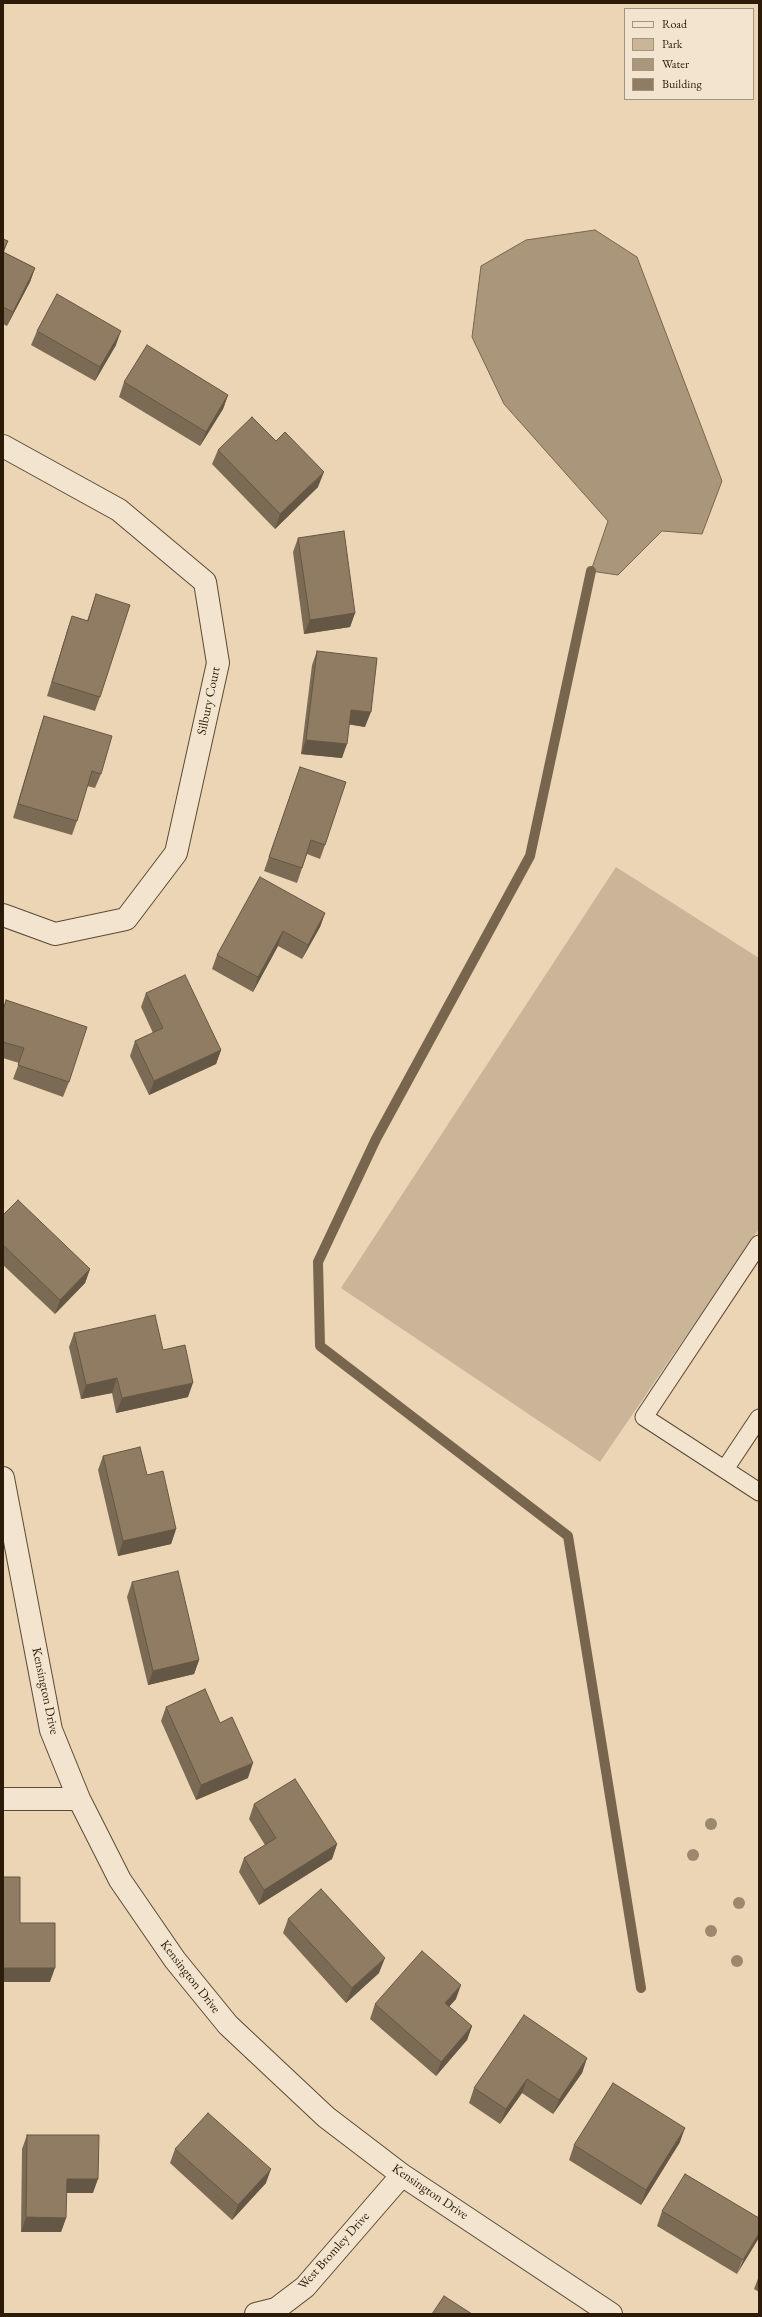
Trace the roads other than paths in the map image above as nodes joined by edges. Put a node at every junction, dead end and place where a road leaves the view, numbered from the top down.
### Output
1 (3, 446) edge
2 (3, 915) edge
3 (759, 1244) edge
4 (759, 1418) edge
5 (725, 1469) junction
6 (3, 1478) edge
7 (759, 1492) edge
8 (3, 1799) edge
9 (79, 1799) junction
10 (402, 2175) junction
11 (256, 2314) edge
12 (611, 2314) edge

1 - 2 street, Silbury Court
3 - 5 lane
4 - 5 lane
5 - 7 lane
6 - 9 street, Kensington Drive
8 - 9 street
9 - 10 street, Kensington Drive
10 - 11 street, West Bromley Drive
10 - 12 street, Kensington Drive

